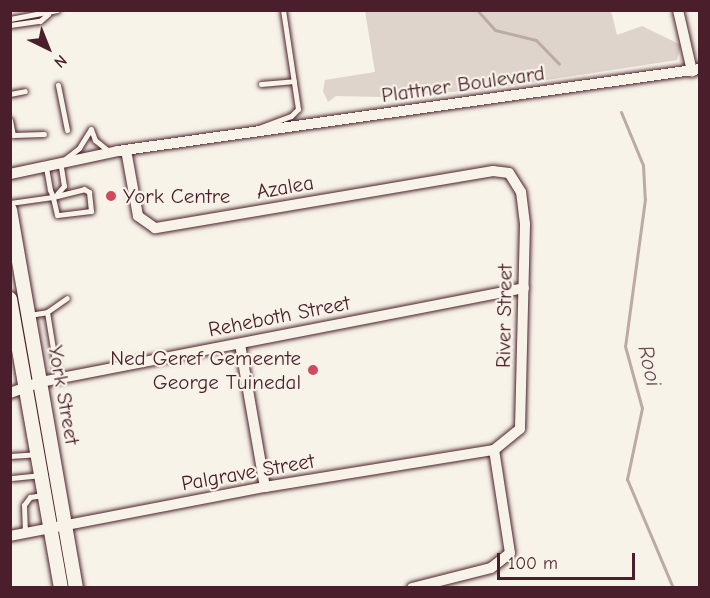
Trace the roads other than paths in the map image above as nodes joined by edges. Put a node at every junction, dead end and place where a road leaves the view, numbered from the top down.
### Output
1 (57, 10) edge
2 (283, 10) edge
3 (678, 10) edge
4 (46, 14) junction
5 (10, 19) edge
6 (10, 26) edge
7 (695, 70) edge
8 (294, 81) junction
9 (261, 84) dead end
10 (58, 85) dead end
11 (25, 91) dead end
12 (10, 94) edge
13 (10, 120) edge
14 (67, 130) dead end
15 (44, 134) dead end
16 (249, 134) junction
17 (112, 153) junction
18 (127, 153) junction
19 (60, 164) junction
20 (47, 167) junction
21 (509, 173) joint
22 (10, 174) edge
23 (64, 186) junction
24 (75, 191) junction
25 (53, 196) junction
26 (12, 205) edge
27 (524, 288) junction
28 (67, 298) dead end
29 (10, 299) edge
30 (47, 312) junction
31 (29, 315) junction
32 (13, 324) edge
33 (240, 344) junction
34 (58, 379) junction
35 (40, 382) junction
36 (26, 389) junction
37 (10, 393) edge
38 (494, 450) junction
39 (37, 453) junction
40 (10, 456) edge
41 (41, 475) junction
42 (12, 478) edge
43 (265, 487) junction
44 (44, 495) junction
45 (66, 527) junction
46 (51, 529) junction
47 (25, 533) junction
48 (10, 536) edge
49 (61, 588) edge
50 (76, 588) edge
51 (412, 588) edge

1 - 4 lane
2 - 8 lane
3 - 7 street
4 - 5 lane
4 - 6 lane
7 - 16 street, Plattner Boulevard
8 - 9 lane
8 - 16 lane
10 - 14 lane
11 - 12 lane
13 - 15 lane
16 - 18 street, Plattner Boulevard
17 - 18 street, Plattner Boulevard
17 - 19 street, Plattner Boulevard
17 - 19 lane
18 - 19 street, Plattner Boulevard
18 - 21 street, Azalea
19 - 20 street, Plattner Boulevard
19 - 23 lane
20 - 22 street, Plattner Boulevard
20 - 25 lane
21 - 27 street, River Street
23 - 24 lane
23 - 25 lane
24 - 25 lane
24 - 25 lane
25 - 26 lane
26 - 31 main road, York Street
27 - 33 street, Reheboth Street
27 - 38 street, River Street
28 - 30 lane
29 - 32 main road, York Street
30 - 31 lane
30 - 34 lane
31 - 35 main road, York Street
32 - 36 main road, York Street
33 - 34 street, Reheboth Street
33 - 43 street
34 - 35 street, Reheboth Street
35 - 36 street, Reheboth Street
35 - 45 main road, York Street
36 - 37 street, Reheboth Street
36 - 39 main road, York Street
38 - 43 street, Palgrave Street
38 - 51 street
39 - 40 lane
39 - 41 main road, York Street
41 - 42 lane
41 - 44 main road, York Street
43 - 45 street, Palgrave Street
44 - 46 main road, York Street
44 - 47 lane
45 - 46 street, Palgrave Street
45 - 50 main road, York Street
46 - 47 street, Palgrave Street
46 - 49 main road, York Street
47 - 48 street, Palgrave Street

